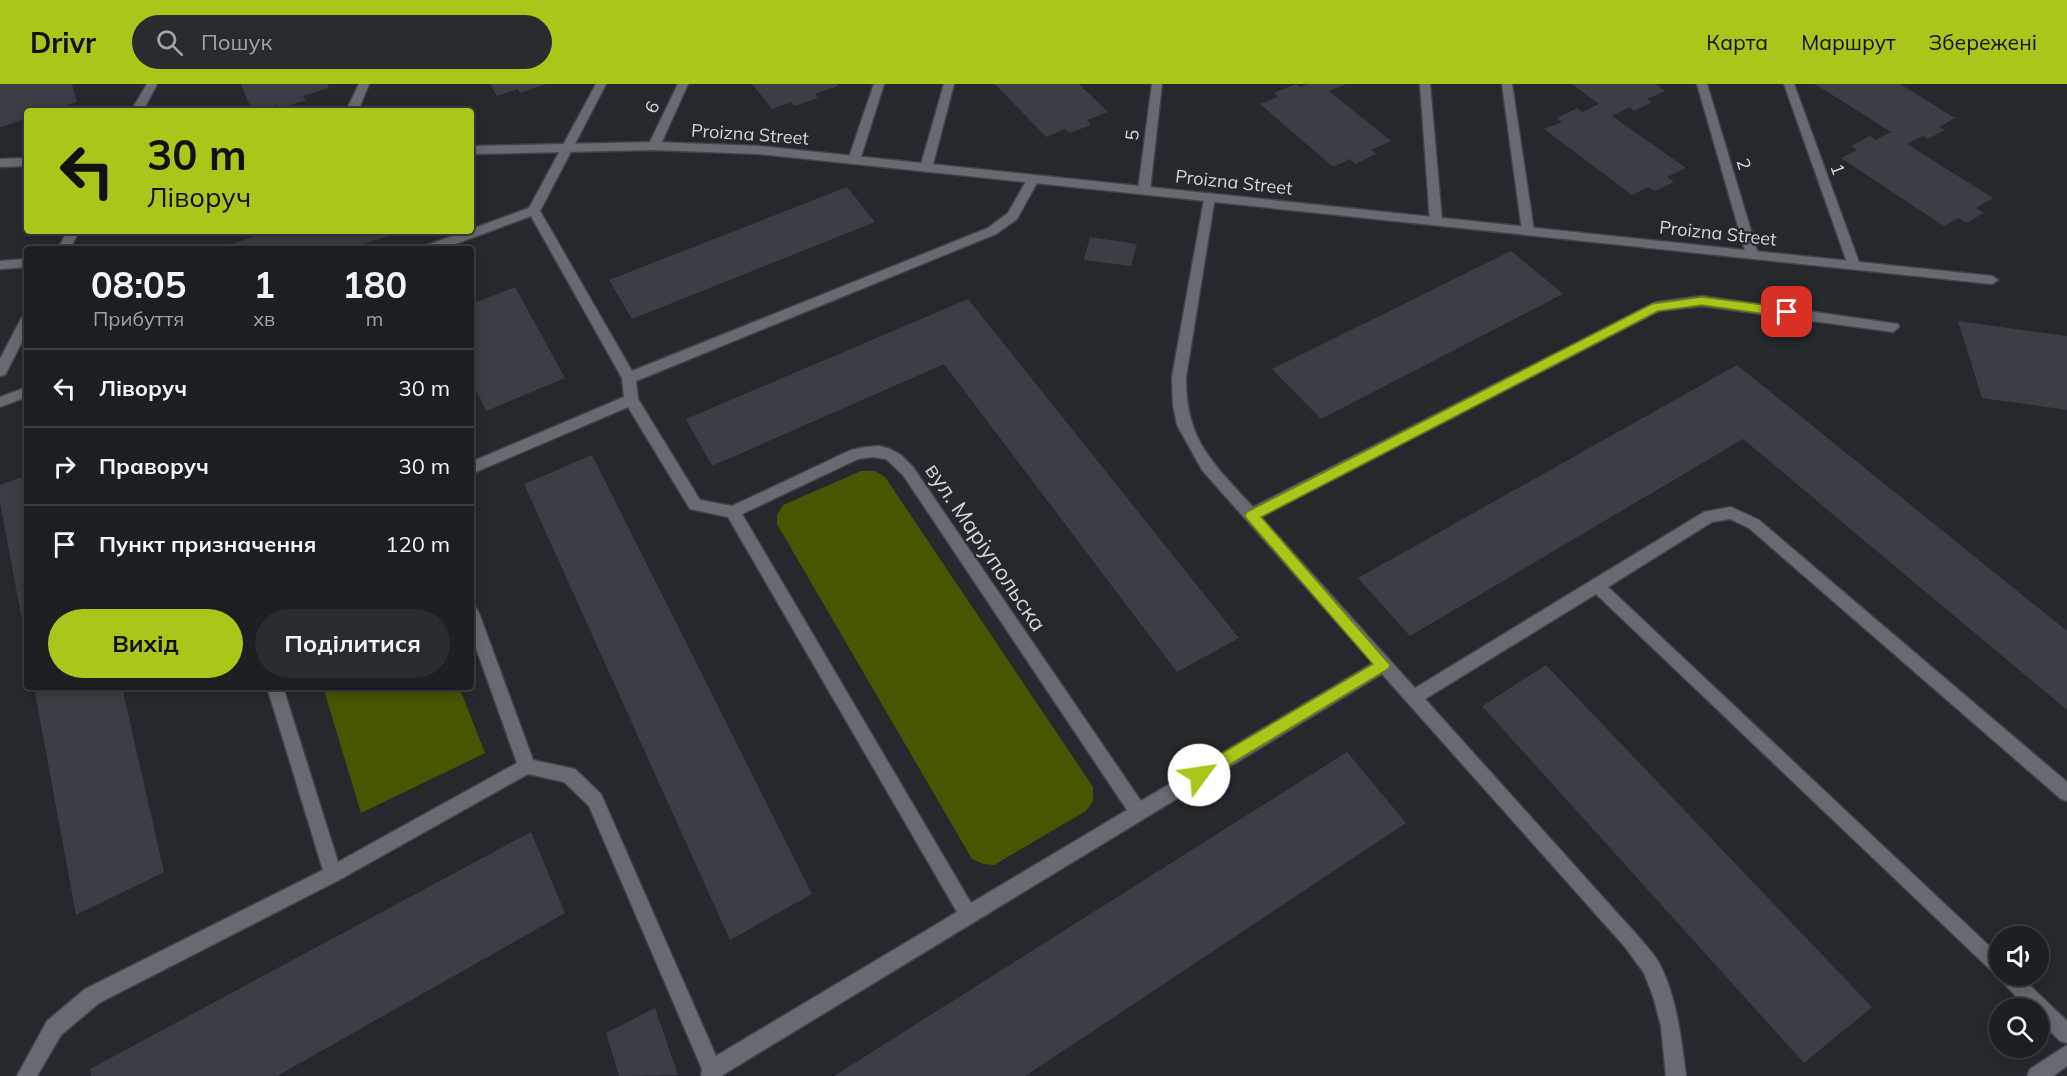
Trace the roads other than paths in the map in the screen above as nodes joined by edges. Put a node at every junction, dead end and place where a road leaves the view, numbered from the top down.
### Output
1 (152, 84) edge
2 (364, 84) edge
3 (601, 84) edge
4 (683, 84) edge
5 (879, 84) edge
6 (949, 84) edge
7 (1156, 84) edge
8 (1425, 84) edge
9 (1507, 84) edge
10 (1701, 84) edge
11 (1789, 84) edge
12 (139, 108) edge
13 (353, 108) edge
14 (654, 146) junction
15 (567, 147) junction
16 (474, 150) edge
17 (854, 160) junction
18 (24, 162) edge
19 (0, 163) edge
20 (926, 168) junction
21 (1033, 179) junction
22 (1144, 190) junction
23 (1209, 197) junction
24 (534, 211) junction
25 (1436, 221) junction
26 (1528, 231) junction
27 (474, 233) edge
28 (470, 234) edge
29 (437, 246) edge
30 (1752, 254) junction
31 (24, 263) edge
32 (0, 265) edge
33 (1854, 265) junction
34 (1992, 280) dead end
35 (24, 326) edge
36 (1893, 327) dead end
37 (0, 371) edge
38 (628, 378) junction
39 (24, 393) edge
40 (631, 400) junction
41 (0, 402) edge
42 (474, 467) edge
43 (733, 512) junction
44 (1251, 515) junction
45 (1597, 586) junction
46 (474, 621) edge
47 (1383, 665) junction
48 (276, 690) edge
49 (1414, 696) junction
50 (527, 766) junction
51 (2067, 793) edge
52 (1138, 811) junction
53 (333, 874) junction
54 (968, 914) junction
55 (1989, 959) edge
56 (2017, 986) edge
57 (2067, 1034) edge
58 (2067, 1054) edge
59 (712, 1073) edge
60 (27, 1076) edge
61 (1676, 1076) edge
62 (2037, 1076) edge

1 - 12 street
2 - 13 street
3 - 15 street
4 - 14 street, 6
5 - 17 street
6 - 20 street
7 - 22 street, 5
8 - 25 street
9 - 26 street
10 - 30 street, 2
11 - 33 street, 1
14 - 15 street, Proizna Street
14 - 17 street, Proizna Street
15 - 16 street, Proizna Street
15 - 24 street
17 - 20 street, Proizna Street
18 - 19 street
20 - 21 street, Proizna Street
21 - 22 street, Proizna Street
21 - 38 street
22 - 23 street, Proizna Street
23 - 25 street, Proizna Street
23 - 44 street
24 - 27 street
24 - 38 street
25 - 26 street, Proizna Street
26 - 30 street, Proizna Street
28 - 29 street
30 - 33 street, Proizna Street
31 - 32 street
33 - 34 street, Proizna Street
35 - 37 street
36 - 44 street
38 - 40 street
39 - 41 street
40 - 42 street
40 - 43 street
43 - 52 street, вул. Маріупольска
43 - 54 street
44 - 47 street
45 - 49 street
45 - 51 street
45 - 55 street
46 - 50 street
47 - 49 street
47 - 52 street
48 - 53 street
49 - 61 street
50 - 53 street
50 - 59 street
52 - 54 street
53 - 60 street
54 - 59 street
56 - 57 street
58 - 62 street

